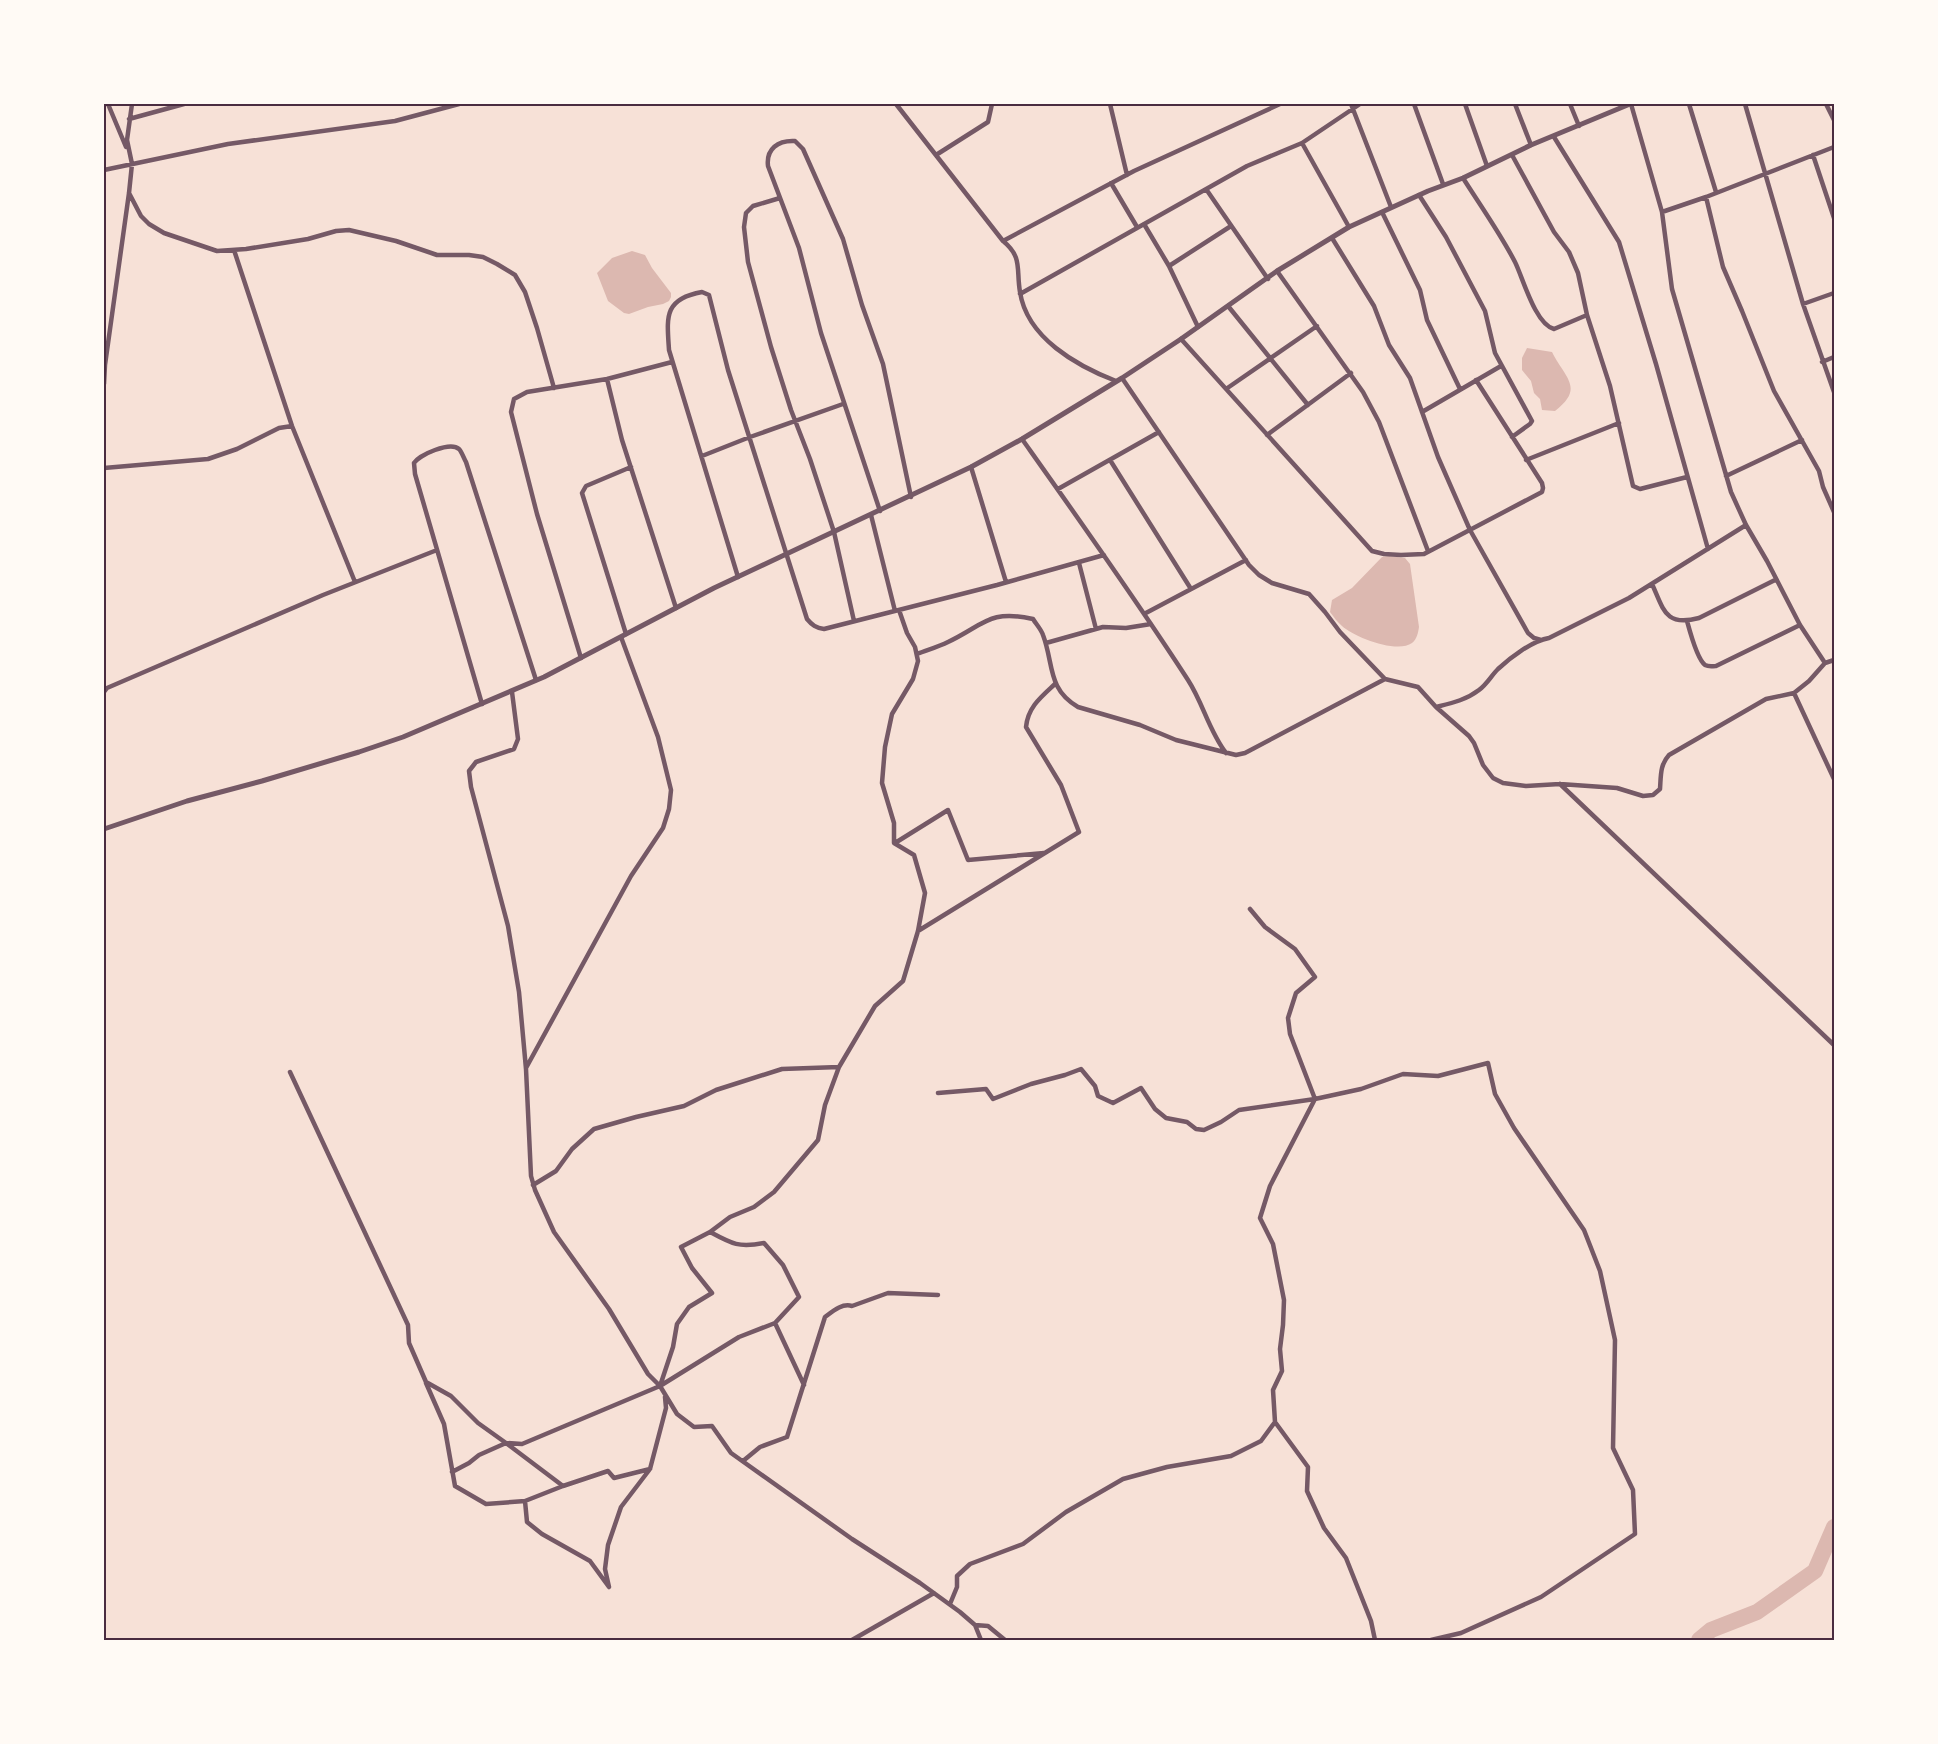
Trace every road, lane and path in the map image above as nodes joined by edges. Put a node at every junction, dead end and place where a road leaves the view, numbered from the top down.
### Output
1 (108, 104) edge
2 (132, 104) edge
3 (183, 104) edge
4 (459, 104) edge
5 (896, 104) edge
6 (1110, 104) edge
7 (1280, 104) edge
8 (1360, 104) edge
9 (1414, 104) edge
10 (1465, 104) edge
11 (1515, 104) edge
12 (1570, 104) edge
13 (1630, 104) edge
14 (1689, 104) edge
15 (1745, 104) edge
16 (1826, 104) edge
17 (448, 105) edge
18 (990, 105) edge
19 (1352, 106) edge
20 (129, 119) junction
21 (1834, 120) edge
22 (1579, 126) junction
23 (1554, 136) junction
24 (1302, 143) junction
25 (1531, 145) junction
26 (1834, 147) edge
27 (936, 155) junction
28 (1512, 155) junction
29 (1813, 155) junction
30 (132, 164) junction
31 (1487, 166) junction
32 (104, 170) edge
33 (1765, 172) junction
34 (1126, 175) junction
35 (1463, 178) junction
36 (1111, 183) junction
37 (1443, 184) junction
38 (1206, 189) junction
39 (1716, 192) junction
40 (129, 193) junction
41 (1419, 195) junction
42 (1706, 197) junction
43 (780, 198) junction
44 (1391, 207) junction
45 (1382, 212) junction
46 (1662, 212) junction
47 (1834, 218) edge
48 (1144, 224) junction
49 (1231, 226) junction
50 (1137, 227) junction
51 (1348, 227) junction
52 (1332, 238) junction
53 (1003, 241) junction
54 (234, 250) junction
55 (1169, 266) junction
56 (1277, 271) junction
57 (1268, 279) junction
58 (1834, 293) edge
59 (1020, 294) junction
60 (1803, 304) junction
61 (1228, 306) junction
62 (1587, 315) junction
63 (1317, 326) junction
64 (1198, 327) junction
65 (1181, 339) junction
66 (1834, 357) edge
67 (1271, 358) junction
68 (672, 362) junction
69 (1822, 362) junction
70 (1500, 366) junction
71 (1351, 373) junction
72 (607, 379) junction
73 (1119, 379) junction
74 (1476, 380) junction
75 (104, 384) edge
76 (554, 388) junction
77 (1226, 389) junction
78 (1460, 389) junction
79 (1834, 392) edge
80 (843, 404) junction
81 (1308, 405) junction
82 (1422, 412) junction
83 (795, 420) junction
84 (1619, 423) junction
85 (292, 426) junction
86 (1159, 432) junction
87 (1267, 435) junction
88 (750, 436) junction
89 (1512, 436) junction
90 (1022, 439) junction
91 (1802, 440) junction
92 (702, 456) junction
93 (1110, 460) junction
94 (1527, 460) junction
95 (630, 467) junction
96 (971, 467) junction
97 (104, 468) edge
98 (1726, 476) junction
99 (1687, 477) junction
100 (1058, 489) junction
101 (911, 497) junction
102 (879, 511) junction
103 (1834, 512) edge
104 (871, 515) junction
105 (1746, 525) junction
106 (1470, 530) junction
107 (834, 532) junction
108 (1708, 549) junction
109 (437, 550) junction
110 (1428, 551) junction
111 (787, 554) junction
112 (1104, 555) junction
113 (1246, 560) junction
114 (1079, 563) junction
115 (738, 577) junction
116 (1776, 579) junction
117 (355, 582) junction
118 (1006, 582) junction
119 (1652, 584) junction
120 (1191, 590) junction
121 (676, 608) junction
122 (897, 610) junction
123 (1144, 614) junction
124 (854, 621) junction
125 (1687, 621) junction
126 (1151, 624) junction
127 (1800, 625) junction
128 (1096, 628) junction
129 (623, 635) junction
130 (1540, 640) junction
131 (1046, 643) junction
132 (917, 654) junction
133 (581, 658) junction
134 (1834, 660) edge
135 (1825, 663) junction
136 (1385, 679) junction
137 (536, 680) junction
138 (1055, 684) junction
139 (104, 692) edge
140 (512, 692) junction
141 (1794, 693) junction
142 (482, 704) junction
143 (1436, 707) junction
144 (1226, 753) junction
145 (1834, 779) edge
146 (1560, 784) junction
147 (104, 829) edge
148 (894, 843) junction
149 (1046, 853) junction
150 (1250, 909) dead end
151 (918, 931) junction
152 (1834, 1045) edge
153 (839, 1067) junction
154 (526, 1069) junction
155 (290, 1072) dead end
156 (938, 1093) dead end
157 (1315, 1098) junction
158 (533, 1185) junction
159 (710, 1232) junction
160 (939, 1294) dead end
161 (775, 1323) junction
162 (426, 1382) junction
163 (804, 1385) junction
164 (660, 1386) junction
165 (665, 1397) junction
166 (1275, 1422) junction
167 (506, 1443) junction
168 (743, 1461) junction
169 (650, 1469) junction
170 (452, 1472) junction
171 (563, 1486) junction
172 (525, 1501) junction
173 (934, 1593) junction
174 (950, 1604) junction
175 (975, 1625) junction
176 (855, 1640) edge
177 (981, 1641) edge
178 (1005, 1641) edge
179 (1375, 1641) edge
180 (1431, 1641) edge

1 - 30 street
2 - 20 street
3 - 20 street
4 - 17 street
5 - 27 street
6 - 34 street
7 - 34 street
8 - 19 street
9 - 37 street
10 - 31 street
11 - 25 street
12 - 22 street
13 - 22 street
13 - 46 street
14 - 39 street
15 - 33 street
16 - 21 street
17 - 30 street
18 - 27 street
19 - 24 street
19 - 44 street
20 - 30 street
22 - 23 street
23 - 25 street
23 - 99 street
24 - 38 street
24 - 51 street
25 - 28 street
26 - 29 street
27 - 53 street
28 - 31 street
28 - 62 street
29 - 33 street
29 - 47 street
30 - 32 street
30 - 40 street
31 - 35 street
33 - 39 street
33 - 60 street
34 - 36 street
35 - 37 street
35 - 62 street
36 - 50 street
36 - 53 street
37 - 41 street
38 - 48 street
38 - 49 street
39 - 42 street
40 - 54 street
40 - 75 street
41 - 44 street
41 - 70 street
42 - 46 street
42 - 91 street
43 - 80 street
43 - 83 street
43 - 101 street
44 - 45 street
45 - 51 street
45 - 78 street
46 - 98 street
48 - 50 street
48 - 55 street
49 - 55 street
49 - 57 street
50 - 59 street
51 - 52 street
52 - 56 street
52 - 82 street
53 - 59 street
54 - 76 street
54 - 85 street
55 - 64 street
56 - 57 street
56 - 63 street
57 - 61 street
58 - 60 street
59 - 73 street
60 - 69 street
61 - 64 street
61 - 67 street
62 - 84 street
63 - 67 street
63 - 71 street
64 - 65 street
65 - 73 street
65 - 77 street
66 - 69 street
67 - 77 street
67 - 81 street
68 - 72 street
68 - 88 street
68 - 92 street
69 - 79 street
70 - 74 street
70 - 89 street
71 - 81 street
71 - 110 street
72 - 76 street
72 - 95 street
73 - 86 street
73 - 90 street
74 - 78 street
74 - 89 street
76 - 133 street
77 - 87 street
78 - 82 street
80 - 83 street
80 - 102 street
81 - 87 street
82 - 106 street
83 - 88 street
83 - 107 street
84 - 94 street
84 - 99 street
85 - 97 street
85 - 117 street
86 - 93 street
86 - 113 street
87 - 110 street
88 - 92 street
88 - 111 street
89 - 94 street
90 - 96 street
90 - 100 street
91 - 98 street
91 - 103 street
92 - 115 street
93 - 100 street
93 - 120 street
94 - 106 street
95 - 121 street
95 - 129 street
96 - 101 street
96 - 118 street
98 - 105 street
99 - 108 street
100 - 112 street
101 - 102 street
102 - 104 street
104 - 107 street
104 - 122 street
105 - 108 street
105 - 116 street
106 - 110 street
106 - 130 street
107 - 111 street
107 - 124 street
108 - 119 street
109 - 117 street
109 - 137 street
109 - 142 street
111 - 115 street
111 - 124 street
112 - 114 street
112 - 123 street
113 - 120 street
113 - 136 street
114 - 118 street
114 - 128 street
115 - 121 street
116 - 125 street
116 - 127 street
117 - 139 street
118 - 122 street
119 - 125 street
119 - 130 street
120 - 123 street
121 - 129 street
122 - 124 street
122 - 132 street
123 - 126 street
125 - 127 street
126 - 128 street
126 - 144 street
127 - 135 street
128 - 131 street
129 - 133 street
129 - 154 street
130 - 143 street
131 - 132 street
131 - 138 street
132 - 148 street
133 - 137 street
134 - 135 street
135 - 141 street
136 - 143 street
136 - 144 street
137 - 140 street
138 - 144 street
138 - 149 street
140 - 142 street
140 - 154 street
141 - 145 street
141 - 146 street
142 - 147 street
143 - 146 street
146 - 152 street
148 - 149 street
148 - 151 street
149 - 151 street
150 - 157 street
151 - 153 street
153 - 158 street
153 - 159 street
154 - 158 street
155 - 162 street
156 - 157 street
157 - 166 street
157 - 180 street
158 - 164 street
159 - 161 street
159 - 164 street
160 - 163 street
161 - 163 street
161 - 164 street
162 - 167 street
162 - 170 street
163 - 168 street
164 - 165 street
164 - 167 street
165 - 168 street
165 - 169 street
166 - 174 street
166 - 179 street
167 - 170 street
167 - 171 street
168 - 173 street
169 - 171 street
169 - 172 street
170 - 172 street
171 - 172 street
173 - 174 street
173 - 176 street
174 - 175 street
175 - 177 street
175 - 178 street

